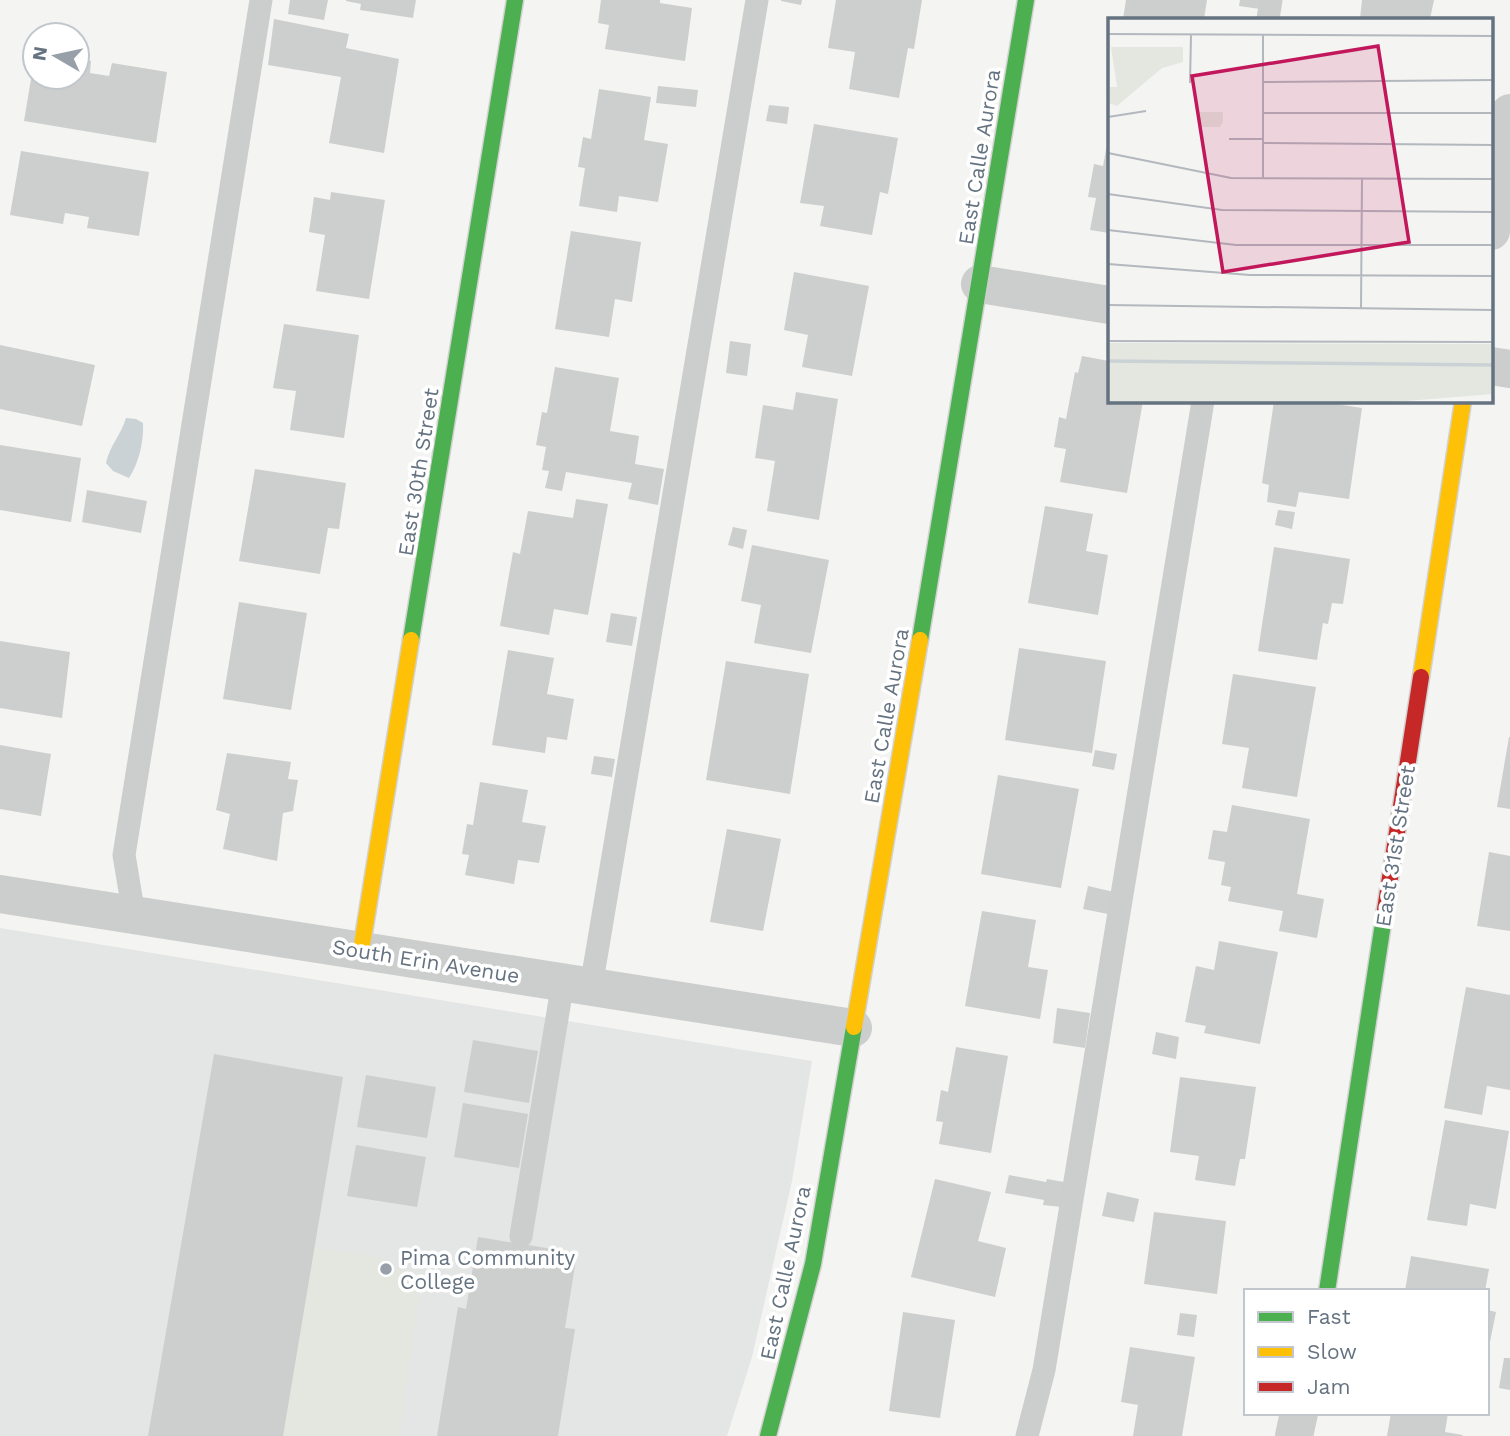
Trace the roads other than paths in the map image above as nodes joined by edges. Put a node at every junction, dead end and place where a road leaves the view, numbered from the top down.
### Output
1 (261, 0) edge
2 (515, 0) edge
3 (757, 0) edge
4 (1026, 0) edge
5 (1271, 0) edge
6 (1268, 18) edge
7 (1510, 114) edge
8 (1492, 225) edge
9 (980, 284) junction
10 (1108, 304) edge
11 (1492, 366) edge
12 (1510, 369) edge
13 (1203, 402) edge
14 (1463, 402) edge
15 (0, 894) edge
16 (134, 915) junction
17 (361, 951) junction
18 (577, 984) junction
19 (853, 1028) junction
20 (521, 1236) dead end
21 (1327, 1289) edge
22 (1299, 1415) edge
23 (768, 1436) edge
24 (1027, 1436) edge
25 (1294, 1436) edge

1 - 16 lane
2 - 17 street, East 30th Street
3 - 18 lane
4 - 9 street, East Calle Aurora
5 - 6 lane
7 - 8 street
9 - 10 street
9 - 19 street, East Calle Aurora
11 - 12 street
13 - 24 lane
14 - 21 street, East 31st Street
15 - 16 street, South Erin Avenue
16 - 17 street, South Erin Avenue
17 - 18 street, South Erin Avenue
18 - 19 street, South Erin Avenue
18 - 20 lane
19 - 23 street, East Calle Aurora
22 - 25 street

